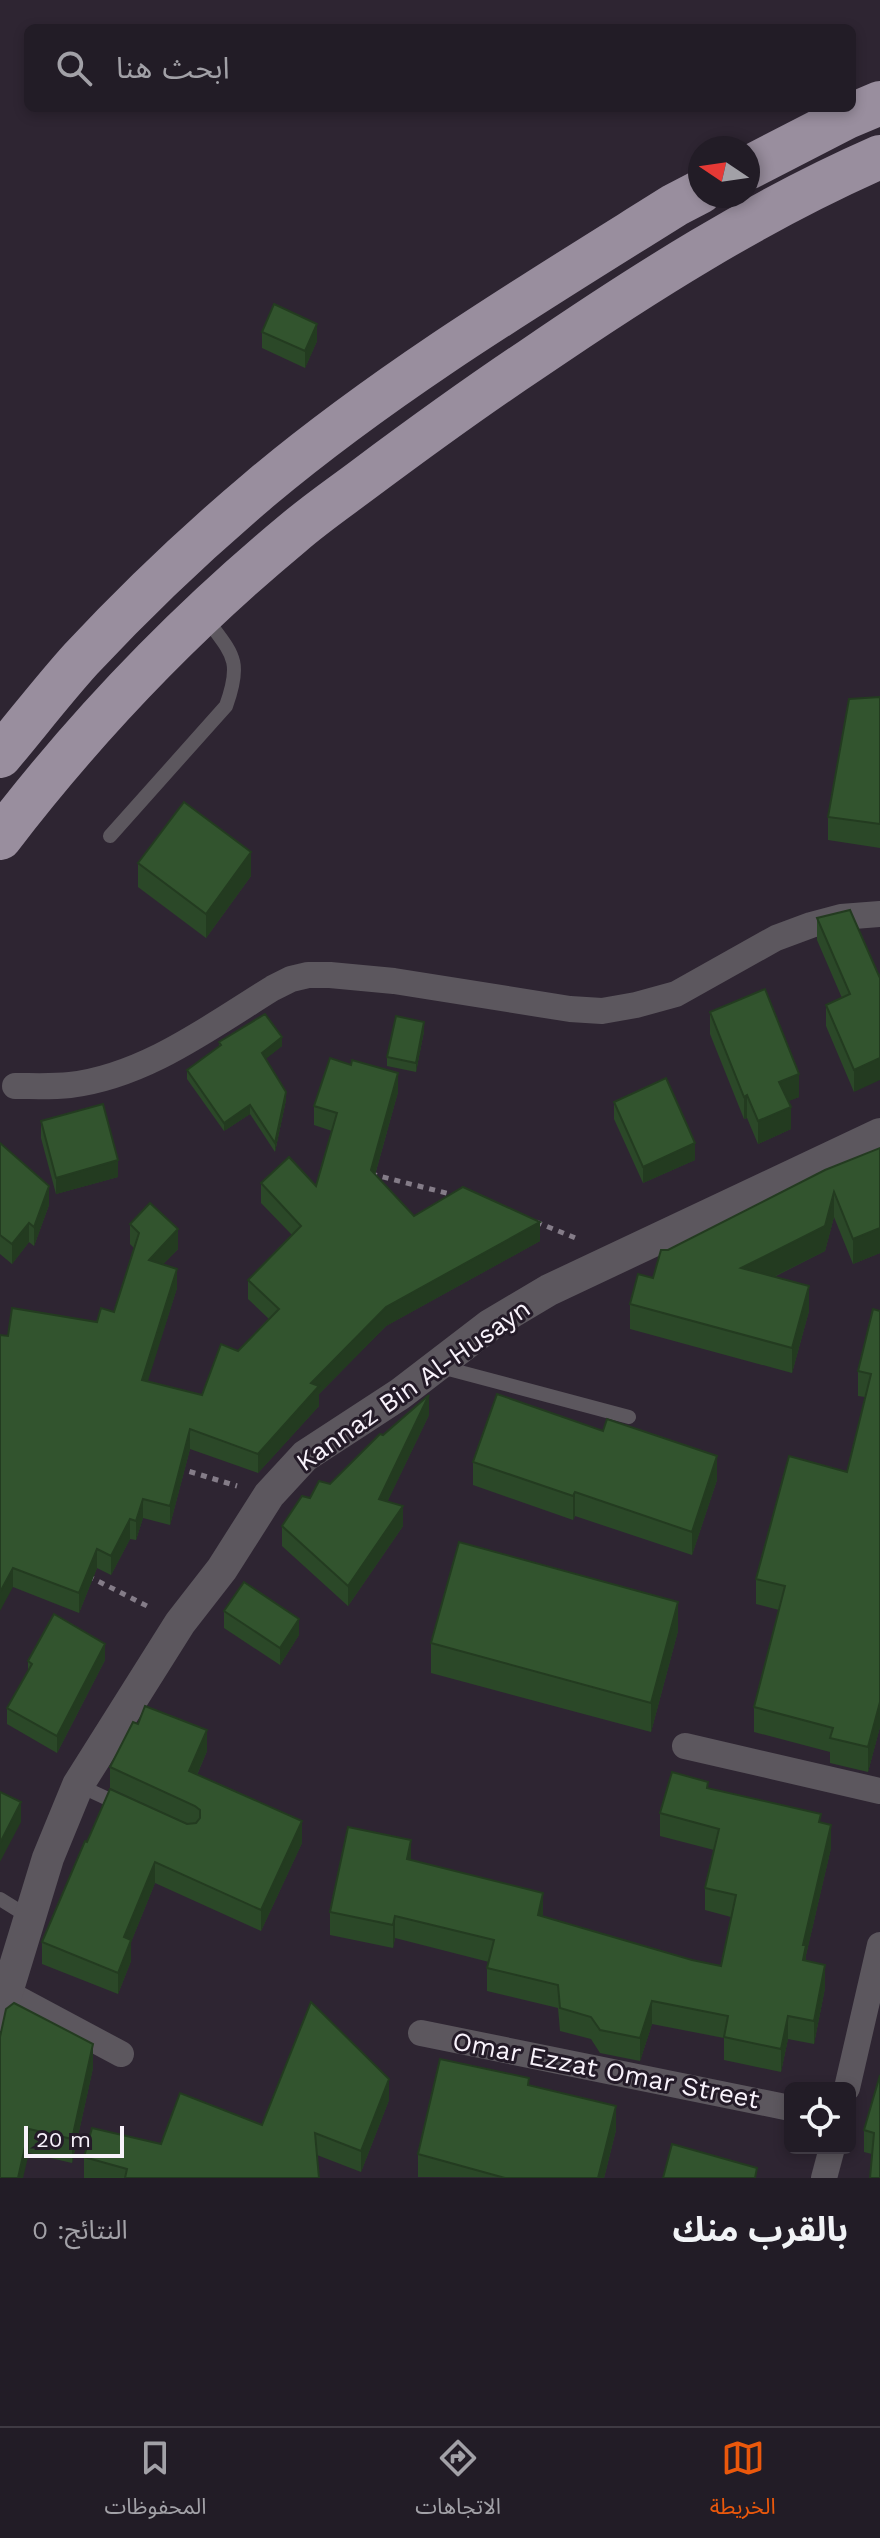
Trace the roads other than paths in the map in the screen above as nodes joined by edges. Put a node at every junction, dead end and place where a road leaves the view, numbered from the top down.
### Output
1 (880, 103) edge
2 (880, 157) edge
3 (760, 162) edge
4 (688, 199) edge
5 (202, 614) junction
6 (0, 756) edge
7 (110, 836) dead end
8 (0, 838) edge
9 (880, 914) edge
10 (15, 1086) dead end
11 (880, 1134) edge
12 (437, 1366) junction
13 (629, 1417) dead end
14 (685, 1746) dead end
15 (78, 1785) junction
16 (880, 1791) edge
17 (134, 1811) edge
18 (0, 1899) edge
19 (29, 1917) junction
20 (880, 1945) edge
21 (5, 1988) edge
22 (421, 2033) dead end
23 (121, 2054) dead end
24 (848, 2082) edge
25 (784, 2107) edge
26 (830, 2154) edge
27 (824, 2178) edge

1 - 3 highway
2 - 5 highway
4 - 6 highway
5 - 7 lane
5 - 8 highway
9 - 10 street
11 - 12 street, Kannaz Bin Al-Husayn
12 - 13 lane
12 - 15 street, Kannaz Bin Al-Husayn
14 - 16 street
15 - 17 lane
15 - 19 street, Kannaz Bin Al-Husayn
18 - 19 lane
19 - 21 street, Kannaz Bin Al-Husayn
20 - 24 street
21 - 23 street
22 - 25 street, Omar Ezzat Omar Street
26 - 27 street

